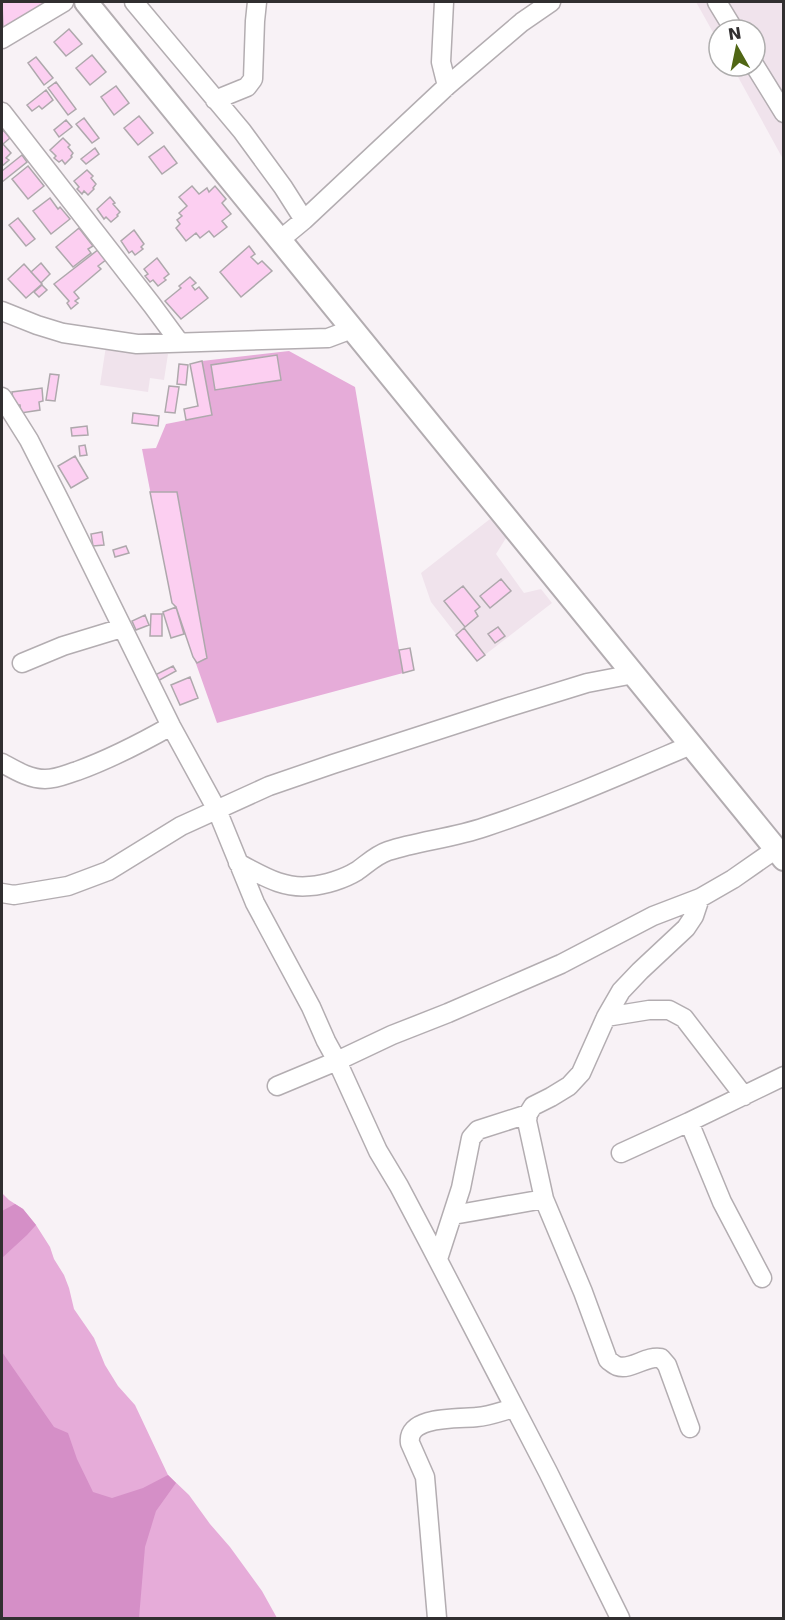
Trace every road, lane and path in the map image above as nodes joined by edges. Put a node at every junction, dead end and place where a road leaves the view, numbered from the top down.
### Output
1 (64, 2) edge
2 (86, 2) edge
3 (134, 2) edge
4 (257, 2) edge
5 (444, 2) edge
6 (551, 2) edge
7 (717, 2) edge
8 (727, 18) edge
9 (2, 39) edge
10 (762, 78) edge
11 (447, 86) junction
12 (215, 100) junction
13 (2, 112) edge
14 (783, 113) edge
15 (304, 220) junction
16 (281, 239) junction
17 (2, 311) edge
18 (352, 329) junction
19 (180, 343) junction
20 (2, 397) edge
21 (10, 427) edge
22 (122, 628) junction
23 (22, 663) dead end
24 (634, 674) junction
25 (171, 726) junction
26 (692, 745) junction
27 (2, 763) edge
28 (217, 810) junction
29 (780, 854) edge
30 (238, 863) junction
31 (2, 893) edge
32 (700, 898) junction
33 (606, 1017) junction
34 (337, 1061) junction
35 (783, 1077) edge
36 (277, 1086) dead end
37 (744, 1096) junction
38 (528, 1114) junction
39 (689, 1122) junction
40 (621, 1153) dead end
41 (544, 1199) junction
42 (453, 1215) junction
43 (438, 1259) junction
44 (762, 1278) dead end
45 (514, 1408) junction
46 (690, 1428) dead end
47 (437, 1618) edge
48 (620, 1618) edge

1 - 9 street
2 - 16 main road
3 - 12 street
4 - 12 street
5 - 11 street
6 - 11 street
7 - 8 street
10 - 14 street
11 - 15 street
12 - 15 street
13 - 19 street
15 - 16 street
16 - 18 main road
17 - 19 street
18 - 19 street
18 - 24 main road
20 - 21 street
21 - 22 street
22 - 23 street
22 - 25 street
24 - 26 main road
24 - 28 street
25 - 27 street
25 - 28 street
26 - 29 main road
26 - 30 street
28 - 30 street
28 - 31 street
29 - 32 street
30 - 34 street
32 - 33 street
32 - 34 street
33 - 37 street
33 - 38 street
34 - 36 street
34 - 43 street
35 - 37 street
37 - 39 street
38 - 41 street
38 - 42 street
39 - 40 street
39 - 44 street
41 - 42 street
41 - 46 street
42 - 43 street
43 - 45 street
45 - 47 street
45 - 48 street

